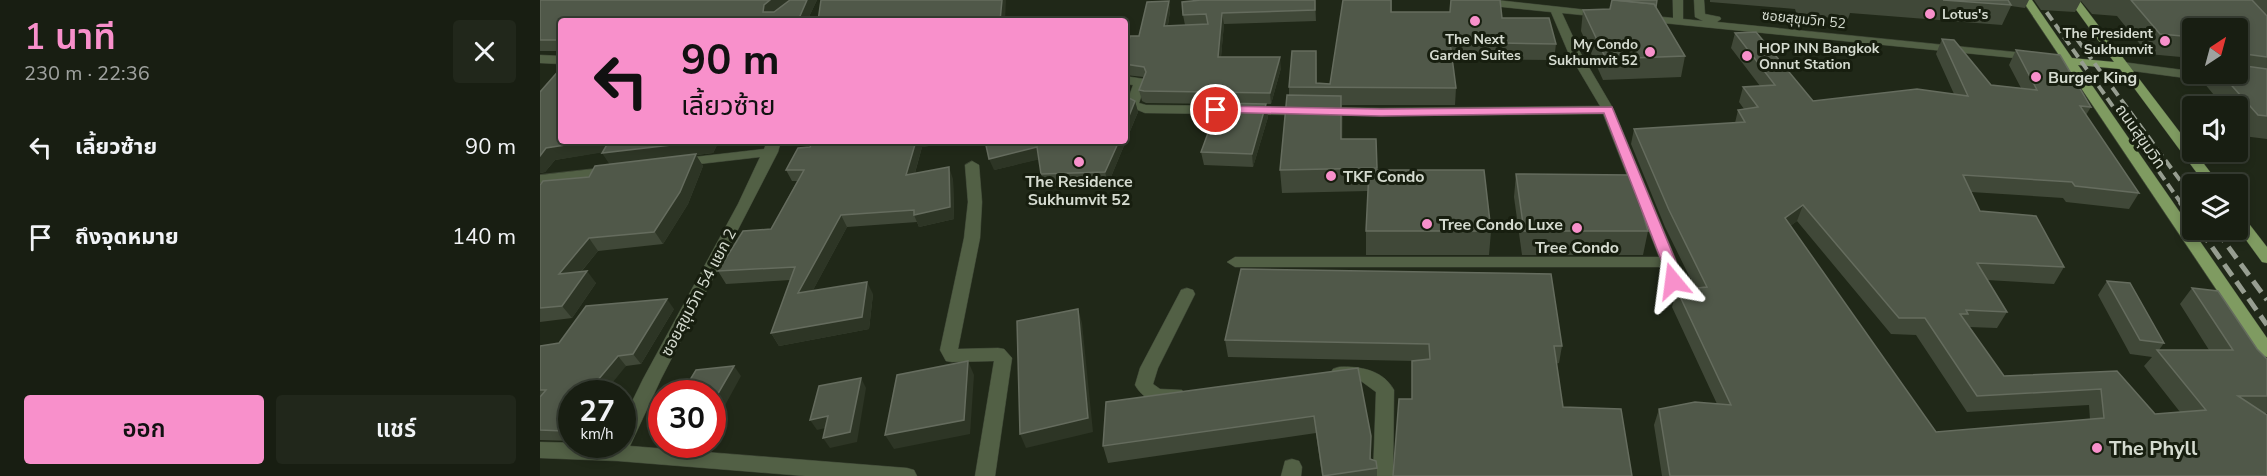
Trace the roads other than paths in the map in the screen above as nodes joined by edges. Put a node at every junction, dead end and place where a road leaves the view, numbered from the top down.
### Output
1 (1464, 0) edge
2 (1678, 0) edge
3 (1699, 0) edge
4 (2028, 0) edge
5 (2074, 0) edge
6 (1505, 2) edge
7 (1555, 9) junction
8 (1614, 15) edge
9 (1634, 17) edge
10 (1678, 21) junction
11 (1740, 22) dead end
12 (540, 59) edge
13 (558, 60) edge
14 (2070, 61) junction
15 (2122, 66) junction
16 (1128, 80) edge
17 (2267, 85) edge
18 (1608, 110) junction
19 (773, 146) edge
20 (668, 164) edge
21 (972, 165) dead end
22 (623, 169) edge
23 (2204, 174) edge
24 (546, 183) edge
25 (2248, 232) edge
26 (2267, 258) edge
27 (1235, 262) dead end
28 (1669, 262) junction
29 (1673, 281) dead end
30 (1187, 294) dead end
31 (2267, 351) edge
32 (1323, 376) edge
33 (1196, 392) edge
34 (636, 414) edge
35 (558, 449) edge
36 (636, 449) edge
37 (540, 450) edge
38 (907, 476) edge
39 (985, 476) edge
40 (1383, 476) edge

1 - 6 street
2 - 10 street
3 - 11 street
4 - 14 main road, ถนนสุขุมวิท
5 - 15 main road, ถนนสุขุมวิท
6 - 7 street
7 - 8 street
7 - 18 street
9 - 10 street, ซอยสุขุมวิท 52
10 - 14 street, ซอยสุขุมวิท 52
12 - 13 street
14 - 15 main road
14 - 31 main road, ถนนสุขุมวิท
15 - 17 street
15 - 23 main road, ถนนสุขุมวิท
16 - 18 street
18 - 28 street
19 - 20 street
19 - 34 street, ซอยสุขุมวิท 54 แยก 2
21 - 39 street
22 - 24 street
25 - 26 main road
27 - 28 street
28 - 29 street
30 - 33 street
32 - 40 street
35 - 37 street
36 - 38 street

